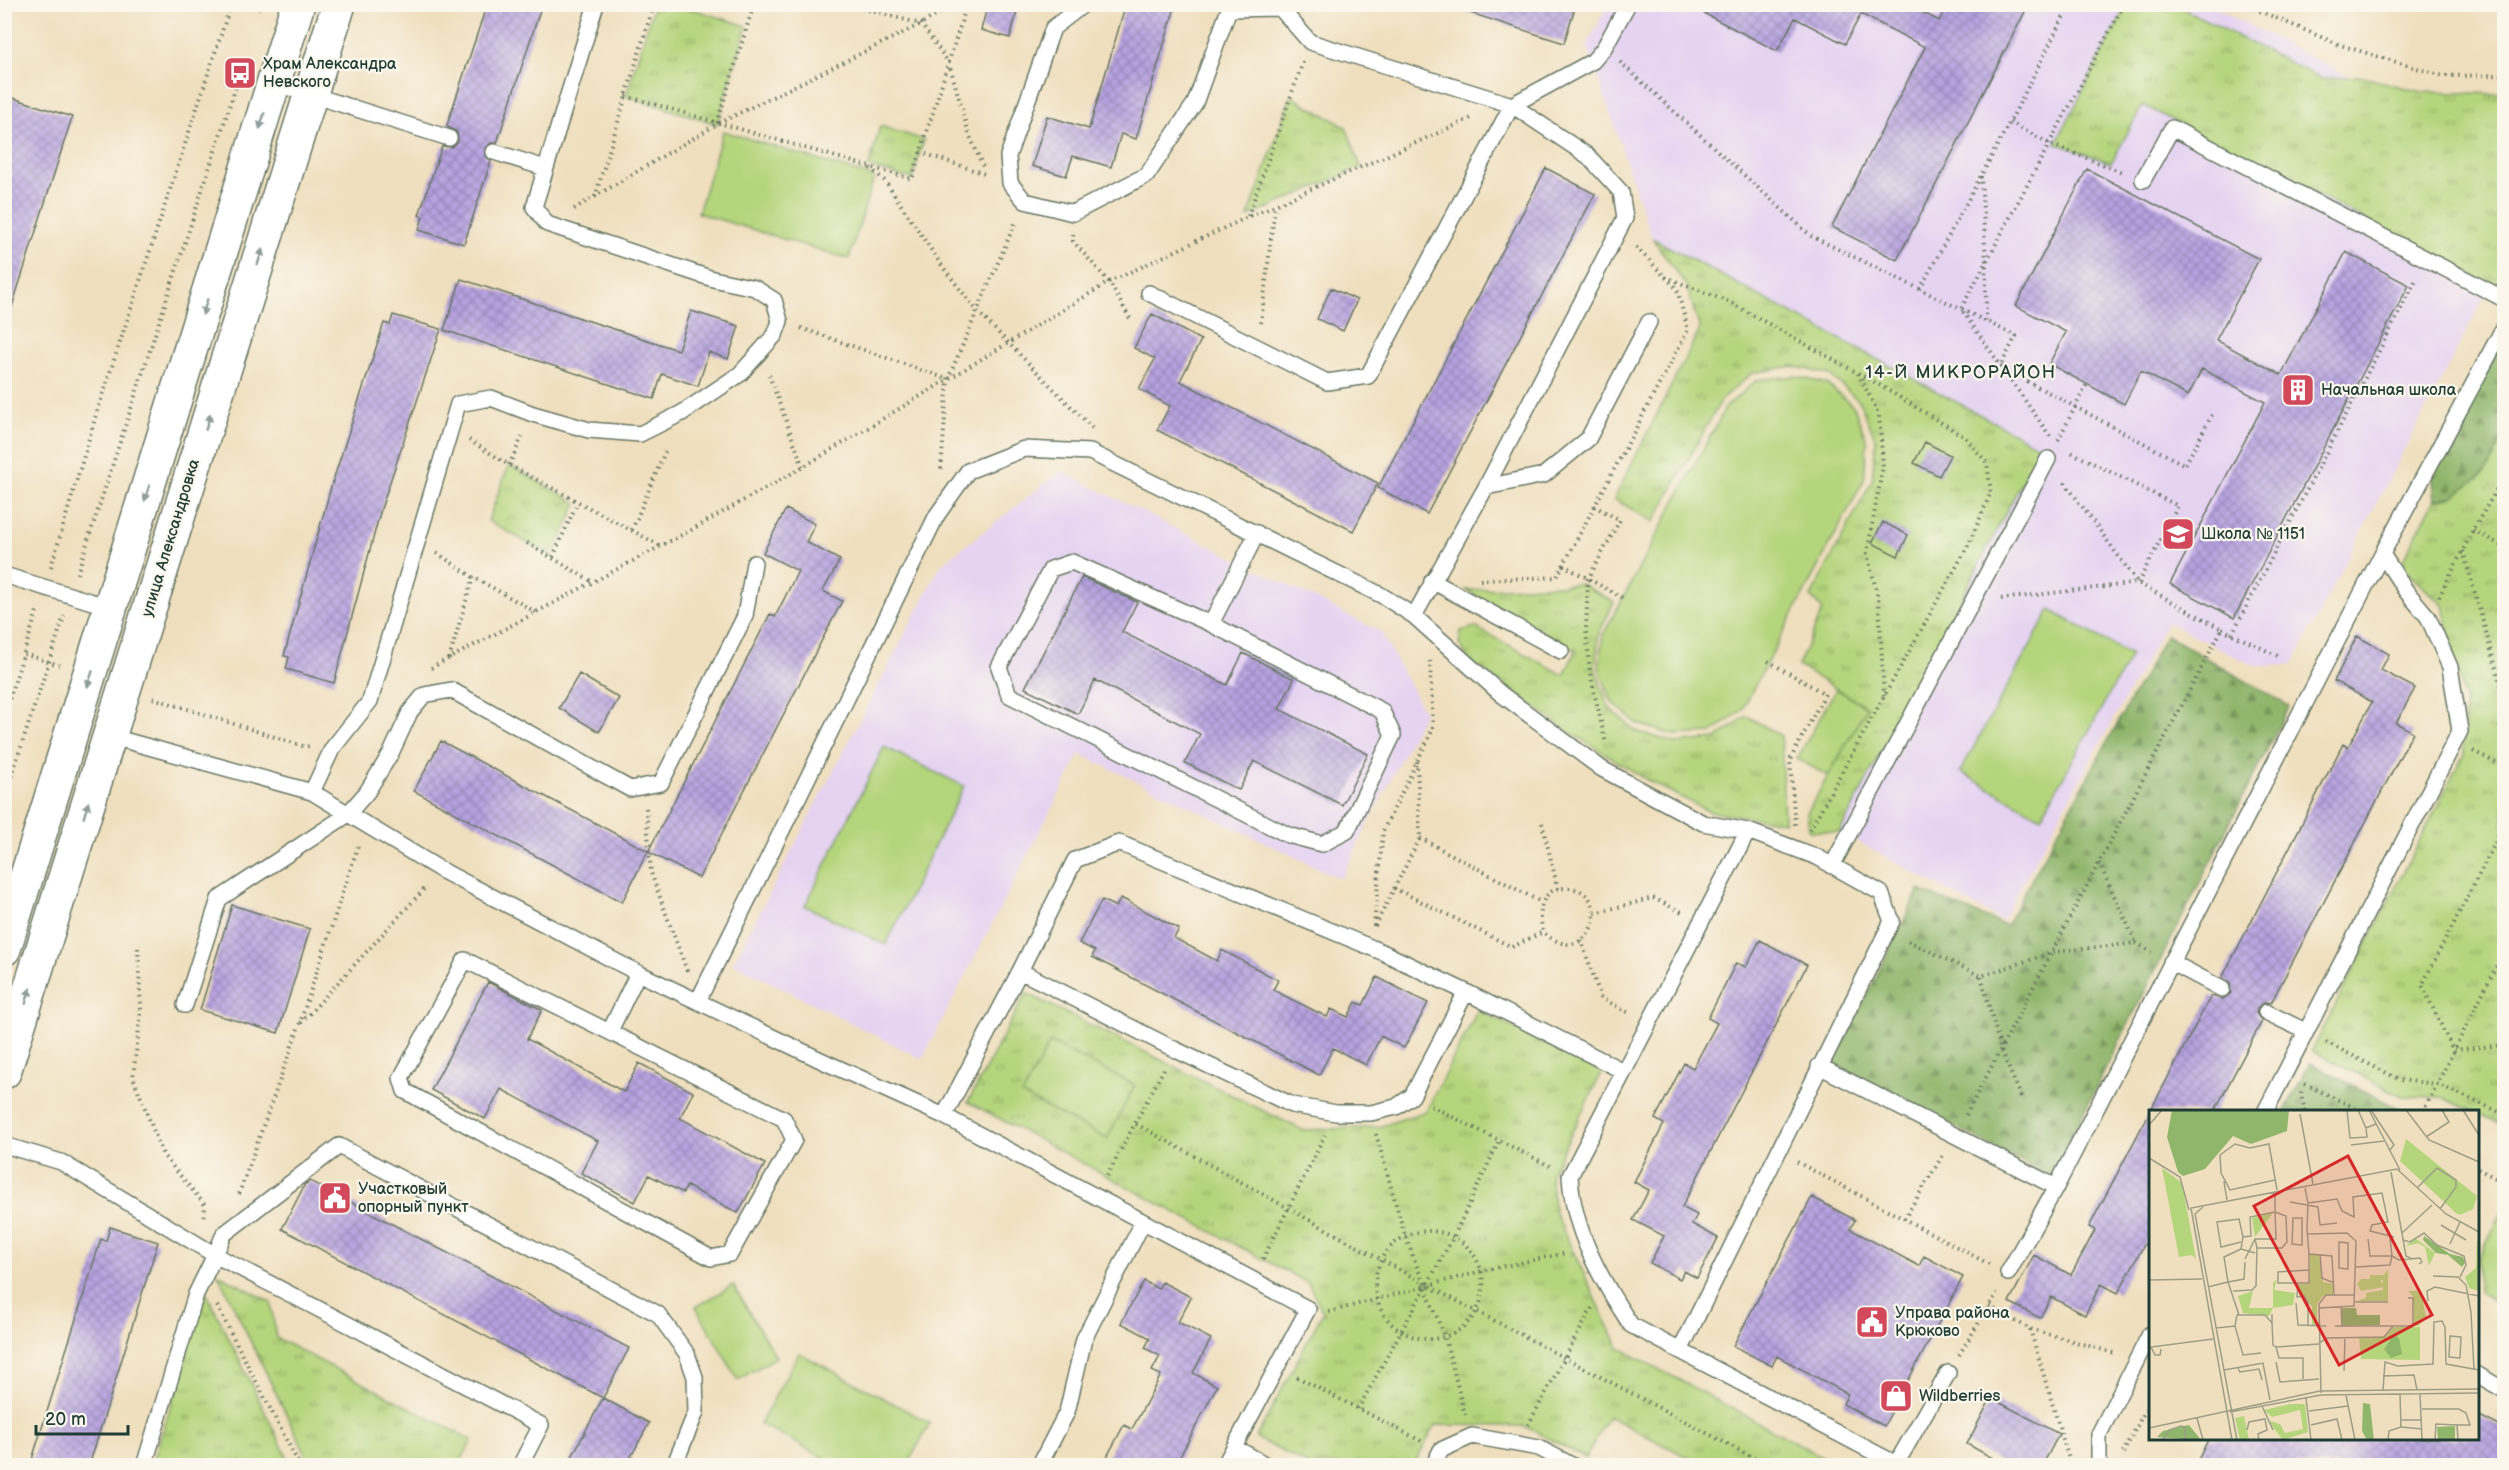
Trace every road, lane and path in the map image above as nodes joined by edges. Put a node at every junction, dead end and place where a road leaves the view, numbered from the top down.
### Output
1 (231, 4) edge
2 (247, 4) edge
3 (298, 4) edge
4 (339, 4) edge
5 (596, 4) edge
6 (654, 4) edge
7 (754, 4) edge
8 (845, 4) edge
9 (955, 4) edge
10 (967, 4) edge
11 (1084, 4) edge
12 (1628, 4) edge
13 (2070, 4) edge
14 (2124, 4) edge
15 (2244, 4) edge
16 (1280, 6) edge
17 (258, 19) dead end
18 (921, 24) junction
19 (1310, 42) junction
20 (1604, 48) junction
21 (949, 63) junction
22 (240, 73) dead end
23 (2505, 75) edge
24 (274, 83) junction
25 (310, 94) junction
26 (626, 96) junction
27 (1510, 104) junction
28 (2010, 122) junction
29 (717, 124) junction
30 (449, 138) dead end
31 (2050, 144) junction
32 (494, 152) dead end
33 (920, 152) junction
34 (869, 167) junction
35 (545, 168) junction
36 (986, 174) junction
37 (1981, 176) junction
38 (2143, 180) joint
39 (1010, 183) junction
40 (595, 197) junction
41 (1025, 201) junction
42 (1275, 205) junction
43 (1073, 213) junction
44 (1248, 217) junction
45 (547, 224) junction
46 (2427, 259) junction
47 (1986, 262) junction
48 (1665, 277) dead end
49 (1109, 282) junction
50 (1920, 289) junction
51 (1149, 293) dead end
52 (2505, 299) edge
53 (1961, 309) junction
54 (977, 311) junction
55 (780, 321) junction
56 (1132, 322) dead end
57 (1648, 322) dead end
58 (1986, 322) junction
59 (2505, 327) edge
60 (1007, 345) junction
61 (1258, 348) junction
62 (761, 353) junction
63 (2000, 367) junction
64 (1857, 373) junction
65 (948, 379) junction
66 (2087, 384) dead end
67 (2075, 406) junction
68 (2214, 411) dead end
69 (682, 413) junction
70 (533, 414) junction
71 (451, 428) junction
72 (1098, 434) dead end
73 (2056, 444) junction
74 (2048, 459) junction
75 (509, 465) junction
76 (803, 467) junction
77 (2505, 477) edge
78 (1486, 487) junction
79 (577, 502) junction
80 (1594, 506) dead end
81 (937, 514) junction
82 (632, 530) junction
83 (2473, 530) junction
84 (1257, 533) junction
85 (418, 540) junction
86 (527, 543) dead end
87 (661, 546) junction
88 (2505, 547) edge
89 (2463, 551) junction
90 (2382, 554) junction
91 (553, 557) junction
92 (754, 563) dead end
93 (1563, 565) dead end
94 (4, 575) edge
95 (473, 577) junction
96 (1588, 579) junction
97 (1432, 581) junction
98 (593, 582) junction
99 (2138, 584) junction
100 (45, 587) junction
101 (70, 595) junction
102 (1623, 598) dead end
103 (1973, 602) junction
104 (112, 608) junction
105 (537, 612) junction
106 (1414, 616) junction
107 (2428, 617) junction
108 (1211, 624) junction
109 (2222, 629) junction
110 (1428, 631) junction
111 (2232, 634) junction
112 (1561, 651) dead end
113 (2280, 657) dead end
114 (449, 659) junction
115 (1768, 661) dead end
116 (429, 669) dead end
117 (2505, 696) edge
118 (1885, 698) junction
119 (160, 700) dead end
120 (4, 716) edge
121 (109, 736) junction
122 (315, 741) dead end
123 (2455, 741) junction
124 (1417, 760) junction
125 (2505, 767) edge
126 (1615, 775) junction
127 (645, 786) junction
128 (312, 792) junction
129 (4, 799) edge
130 (347, 815) junction
131 (1542, 824) dead end
132 (364, 825) junction
133 (2505, 826) edge
134 (1748, 831) junction
135 (1420, 838) junction
136 (1797, 850) junction
137 (2099, 863) junction
138 (1832, 866) junction
139 (441, 870) junction
140 (1394, 888) junction
141 (1558, 889) junction
142 (1541, 902) junction
143 (1595, 913) junction
144 (1701, 921) junction
145 (1887, 931) junction
146 (1543, 932) junction
147 (1581, 940) junction
148 (2136, 943) junction
149 (138, 948) dead end
150 (4, 949) edge
151 (2505, 951) edge
152 (2054, 952) junction
153 (2171, 962) junction
154 (1020, 971) junction
155 (638, 973) junction
156 (1981, 976) junction
157 (2222, 988) dead end
158 (1467, 992) junction
159 (698, 1001) junction
160 (185, 1005) dead end
161 (2266, 1012) dead end
162 (1648, 1023) junction
163 (299, 1026) junction
164 (609, 1031) junction
165 (2305, 1031) junction
166 (2505, 1045) edge
167 (1174, 1049) junction
168 (2001, 1050) junction
169 (2453, 1050) junction
170 (1819, 1066) junction
171 (1623, 1071) junction
172 (4, 1072) edge
173 (2283, 1074) junction
174 (2437, 1084) junction
175 (1412, 1096) junction
176 (2023, 1101) dead end
177 (2266, 1110) edge
178 (2360, 1110) edge
179 (2424, 1110) edge
180 (1336, 1113) junction
181 (1371, 1113) junction
182 (2505, 1114) edge
183 (944, 1116) junction
184 (1136, 1124) junction
185 (1955, 1135) junction
186 (1499, 1141) junction
187 (4, 1145) edge
188 (1778, 1152) junction
189 (2479, 1170) edge
190 (1570, 1176) junction
191 (2499, 1180) dead end
192 (2056, 1187) junction
193 (1096, 1196) junction
194 (1288, 1208) junction
195 (1904, 1219) junction
196 (1143, 1222) junction
197 (224, 1234) junction
198 (1405, 1236) junction
199 (1454, 1236) junction
200 (1587, 1249) junction
201 (210, 1252) junction
202 (1380, 1260) junction
203 (1482, 1271) junction
204 (2008, 1273) junction
205 (204, 1276) junction
206 (1253, 1279) junction
207 (1426, 1286) junction
208 (1605, 1286) junction
209 (1376, 1300) junction
210 (1989, 1306) junction
211 (1477, 1311) junction
212 (1303, 1318) junction
213 (2030, 1329) junction
214 (1401, 1332) junction
215 (1445, 1338) junction
216 (2149, 1338) edge
217 (1680, 1351) junction
218 (1564, 1357) junction
219 (2137, 1360) junction
220 (1277, 1366) junction
221 (1948, 1374) joint
222 (2479, 1376) edge
223 (2505, 1390) edge
224 (2149, 1405) edge
225 (1358, 1409) junction
226 (1472, 1436) junction
227 (1518, 1444) junction
228 (1234, 1447) junction
229 (1441, 1450) junction
230 (2121, 1456) dead end
231 (1897, 1465) edge
232 (144, 1466) edge
233 (300, 1466) edge
234 (520, 1466) edge
235 (674, 1466) edge
236 (1039, 1466) edge
237 (1224, 1466) edge
238 (1268, 1466) edge
239 (1433, 1466) edge
240 (1573, 1466) edge
241 (1769, 1466) edge
242 (2071, 1466) edge
243 (2098, 1466) edge

1 - 100 path
2 - 17 path
3 - 24 main road
4 - 25 main road, улица Александровка
5 - 35 lane
6 - 26 path
7 - 29 path
8 - 18 path
9 - 18 path
10 - 21 path
11 - 39 lane
12 - 20 lane
13 - 28 path
14 - 31 path
15 - 23 path
16 - 19 lane
16 - 43 lane
18 - 21 path
18 - 29 path
19 - 27 lane
19 - 44 path
20 - 27 lane
20 - 50 path
21 - 33 path
21 - 36 path
22 - 101 path
24 - 25 lane
24 -> 104 main road
25 - 30 lane
121 -> 25 main road, улица Александровка
26 - 29 path
26 - 40 path
27 - 42 path
27 - 61 lane
27 - 78 lane
28 - 31 path
28 - 37 path
29 - 34 path
29 - 40 path
31 - 38 path
31 - 47 path
32 - 35 lane
33 - 34 path
33 - 36 path
34 - 54 path
35 - 45 lane
36 - 39 path
37 - 47 path
37 - 50 path
38 - 46 lane
39 - 41 lane
40 - 45 path
41 - 43 lane
41 - 54 path
42 - 44 path
42 - 61 path
43 - 49 path
44 - 49 path
45 - 55 lane
46 - 52 lane
46 - 111 path
47 - 53 path
47 - 58 path
48 - 64 path
49 - 56 path
49 - 60 path
50 - 53 path
51 - 61 lane
53 - 58 path
53 - 63 path
54 - 60 path
54 - 65 path
55 - 62 lane
55 - 65 path
57 - 78 lane
58 - 63 path
59 - 90 lane
60 - 65 path
60 - 72 path
62 - 69 lane
62 - 76 path
63 - 67 path
63 - 73 path
64 - 118 path
64 - 118 path
65 - 76 path
65 - 81 path
66 - 67 path
67 - 68 path
67 - 73 path
69 - 70 lane
69 - 82 path
70 - 71 lane
70 - 75 path
71 - 75 path
71 - 85 lane
73 - 74 path
73 - 99 path
74 - 99 path
74 - 103 lane
75 - 79 path
76 - 87 path
77 - 83 path
78 - 97 lane
79 - 82 path
79 - 91 path
80 - 96 path
81 - 84 lane
81 - 159 lane
82 - 87 path
83 - 88 path
83 - 89 path
84 - 106 lane
84 - 108 lane
85 - 95 path
85 - 128 lane
86 - 91 path
87 - 98 path
89 - 107 path
89 - 117 path
90 - 107 lane
90 - 153 lane
91 - 98 path
92 - 127 lane
93 - 96 path
94 - 100 lane
95 - 105 path
95 - 114 path
96 - 102 path
96 - 126 path
97 - 106 lane
97 - 112 lane
98 - 105 path
99 - 103 path
99 - 109 path
100 - 101 lane
100 - 120 path
101 - 104 lane
101 - 129 path
103 - 138 lane
104 -> 150 main road
105 - 114 path
106 - 110 lane
107 - 123 lane
108 - 108 lane
109 - 111 path
109 - 137 path
110 - 124 path
110 - 126 lane
111 - 113 path
114 - 116 path
115 - 136 path
118 - 136 path
119 - 122 path
121 - 128 lane
172 -> 121 main road, улица Александровка
123 - 125 path
123 - 165 lane
124 - 135 path
124 - 140 path
126 - 134 lane
127 - 130 lane
127 - 159 path
128 - 130 lane
130 - 132 lane
130 - 160 lane
131 - 141 path
132 - 139 lane
132 - 163 path
133 - 169 path
134 - 136 lane
134 - 144 lane
135 - 140 path
135 - 142 path
136 - 138 lane
137 - 148 path
137 - 152 path
138 - 145 lane
139 - 155 lane
139 - 163 path
140 - 146 path
141 - 142 path
141 - 143 path
142 - 146 path
143 - 144 path
143 - 147 path
144 - 162 lane
145 - 156 path
145 - 170 lane
146 - 147 path
147 - 162 path
148 - 152 path
148 - 153 path
149 - 201 path
151 - 169 path
152 - 156 path
152 - 168 path
153 - 157 lane
153 - 192 lane
154 - 158 lane
154 - 167 lane
154 - 183 lane
155 - 159 lane
155 - 164 lane
156 - 168 path
158 - 171 lane
158 - 175 lane
159 - 183 lane
161 - 165 lane
162 - 171 lane
163 - 197 path
164 - 164 lane
165 - 173 lane
165 - 174 path
166 - 169 path
167 - 180 lane
167 - 184 path
168 - 176 path
168 - 185 path
169 - 174 path
170 - 185 lane
170 - 188 lane
171 - 190 lane
173 - 177 lane
173 - 178 path
174 - 179 path
174 - 182 path
175 - 181 lane
175 - 186 path
180 - 181 lane
180 - 194 path
181 - 198 path
183 - 193 lane
184 - 193 path
184 - 194 path
185 - 192 lane
185 - 195 path
186 - 190 path
186 - 199 path
187 - 201 lane
188 - 195 path
188 - 217 lane
189 - 191 path
190 - 200 lane
192 - 204 lane
193 - 196 lane
194 - 202 path
194 - 206 path
195 - 204 path
196 - 206 lane
196 - 236 lane
197 - 201 lane
197 - 235 lane
198 - 199 path
198 - 202 path
198 - 207 path
199 - 203 path
199 - 207 path
200 - 203 path
200 - 208 lane
201 - 205 lane
201 - 234 lane
202 - 207 path
202 - 209 path
203 - 207 path
203 - 211 path
204 - 210 path
205 - 232 lane
205 - 233 path
206 - 212 lane
207 - 209 path
207 - 211 path
207 - 214 path
207 - 215 path
208 - 217 lane
208 - 218 path
209 - 212 path
209 - 214 path
210 - 213 path
210 - 221 path
211 - 215 path
211 - 218 path
212 - 220 lane
213 - 219 path
213 - 242 path
214 - 215 path
214 - 225 path
215 - 226 path
216 - 219 lane
217 - 231 lane
218 - 227 path
218 - 241 path
219 - 243 lane
220 - 225 path
220 - 228 lane
221 - 231 lane
222 - 223 lane
224 - 230 path
225 - 229 path
226 - 227 lane
226 - 229 lane
227 - 240 lane
228 - 237 lane
228 - 238 lane
229 - 239 lane

